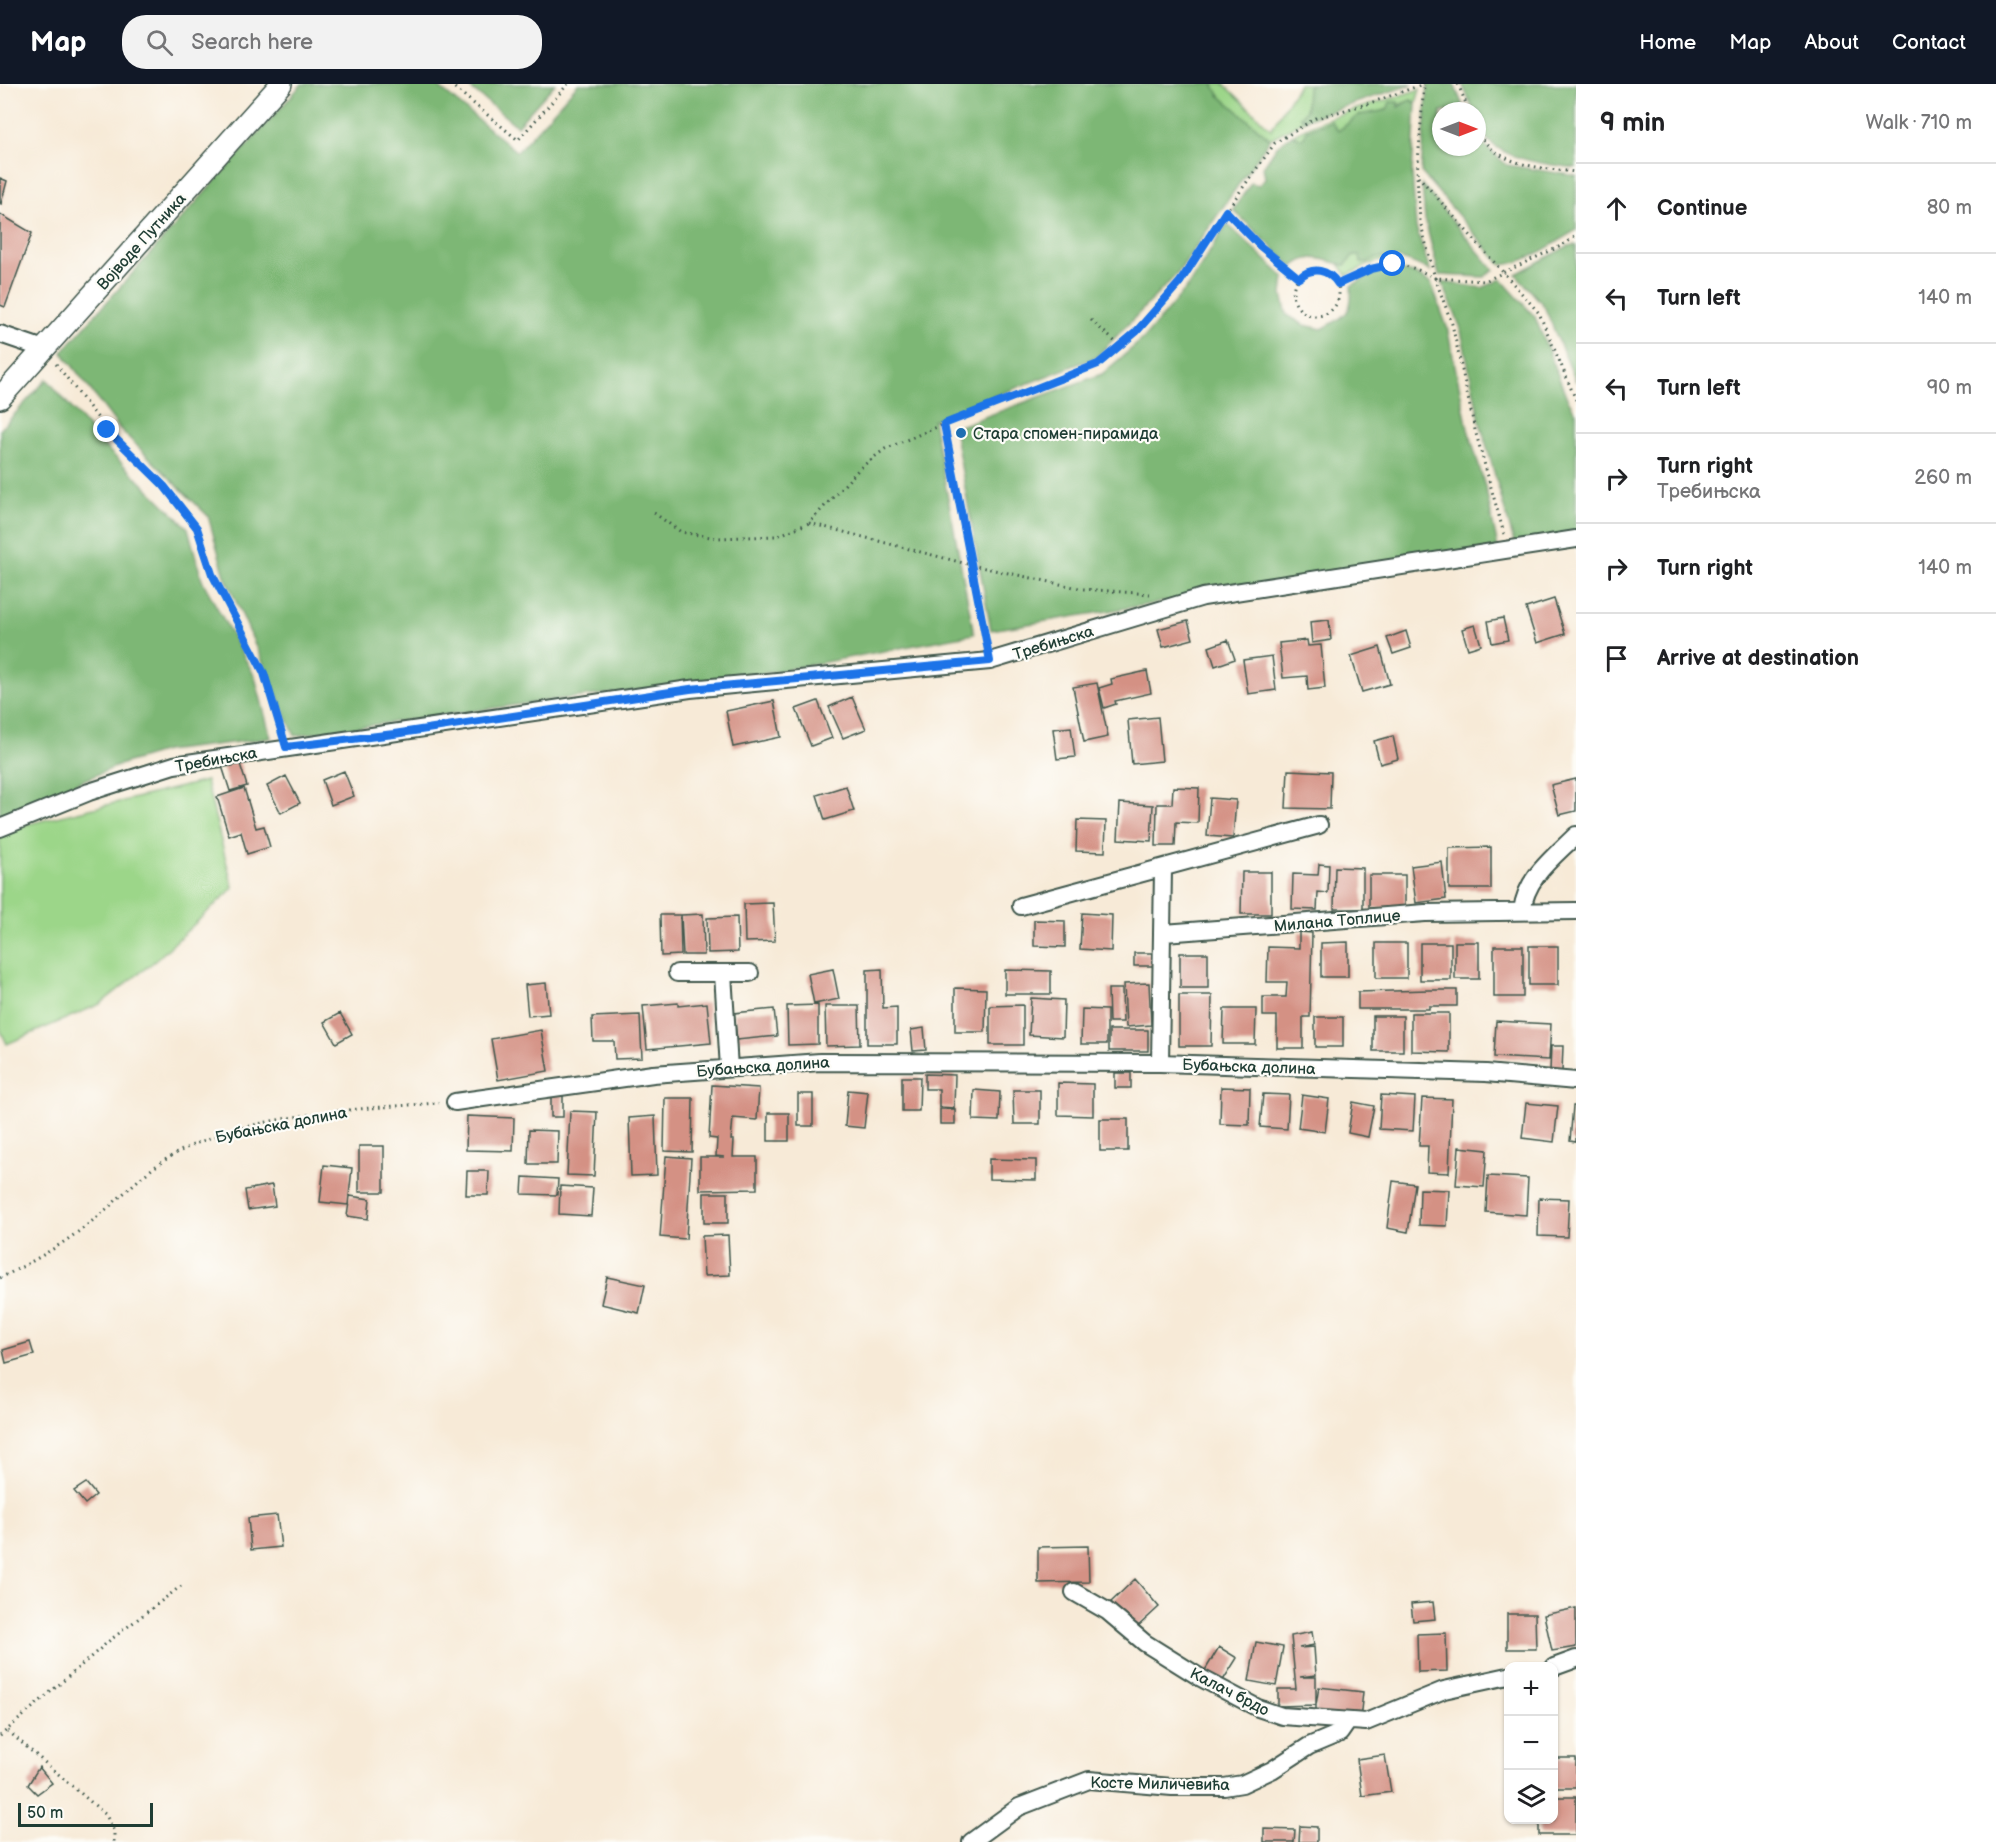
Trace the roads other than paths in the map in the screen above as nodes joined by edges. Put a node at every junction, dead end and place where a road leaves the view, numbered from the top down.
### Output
1 (281, 84) edge
2 (0, 334) edge
3 (44, 349) junction
4 (0, 398) edge
5 (1576, 539) edge
6 (1319, 825) dead end
7 (0, 828) edge
8 (1576, 835) edge
9 (1163, 869) junction
10 (1021, 906) dead end
11 (1576, 911) edge
12 (1522, 912) junction
13 (1164, 933) junction
14 (677, 973) dead end
15 (750, 973) dead end
16 (723, 974) junction
17 (1160, 1063) junction
18 (729, 1068) junction
19 (1576, 1081) edge
20 (455, 1102) road end
21 (1074, 1592) dead end
22 (1576, 1659) edge
23 (1558, 1666) edge
24 (1504, 1677) edge
25 (1347, 1723) junction
26 (971, 1842) edge

1 - 3 street, Војводе Путника
2 - 3 street
3 - 4 street, Војводе Путника
5 - 7 street, Требињска
6 - 9 street
8 - 12 street
9 - 10 street
9 - 13 street
11 - 12 street, Милана Топлице
12 - 13 street, Милана Топлице
13 - 17 street
14 - 16 street
15 - 16 street
16 - 18 street
17 - 18 street, Бубањска долина
17 - 19 street, Бубањска долина
18 - 20 street, Бубањска долина
21 - 25 street, Калач брдо
22 - 23 street
24 - 25 street, Калач брдо
25 - 26 street, Косте Миличевића

